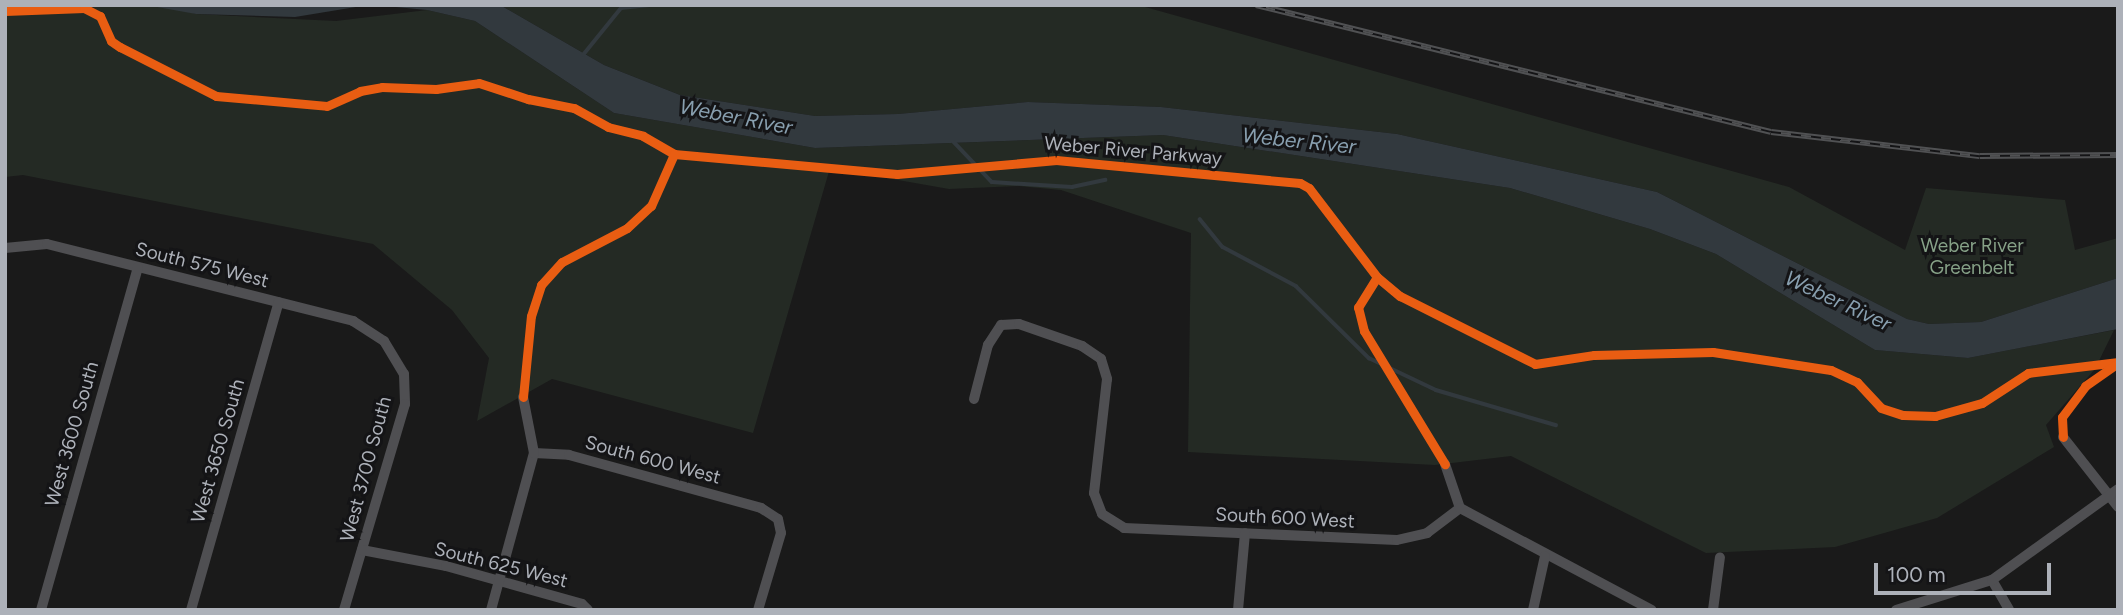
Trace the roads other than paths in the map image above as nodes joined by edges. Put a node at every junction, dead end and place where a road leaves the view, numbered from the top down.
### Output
1 (5, 248) edge
2 (138, 267) junction
3 (279, 302) junction
4 (384, 341) joint
5 (523, 397) dead end
6 (974, 399) dead end
7 (2063, 437) dead end
8 (534, 453) junction
9 (1445, 464) dead end
10 (2113, 492) edge
11 (2118, 507) edge
12 (1460, 508) junction
13 (1245, 533) junction
14 (362, 550) junction
15 (1545, 556) junction
16 (1720, 557) dead end
17 (499, 580) junction
18 (1992, 580) junction
19 (41, 610) edge
20 (191, 610) edge
21 (344, 610) edge
22 (491, 610) edge
23 (588, 610) edge
24 (758, 610) edge
25 (1238, 610) edge
26 (1533, 610) edge
27 (1652, 610) edge
28 (1713, 610) edge
29 (1896, 610) edge
30 (2009, 610) edge

1 - 2 street, South 575 West
2 - 3 street, South 575 West
2 - 19 street, West 3600 South
3 - 4 street, South 575 West
3 - 20 street, West 3650 South
4 - 14 street, West 3700 South
5 - 8 street
6 - 13 street, South 600 West
7 - 10 street
8 - 17 street
8 - 24 street, South 600 West
9 - 12 street
10 - 11 street
10 - 18 street
12 - 13 street, South 600 West
12 - 15 street
13 - 25 street
14 - 17 street, South 625 West
14 - 21 street, West 3700 South
15 - 26 street
15 - 27 street
16 - 28 street
17 - 22 street
17 - 23 street, South 625 West
18 - 29 street
18 - 30 street

